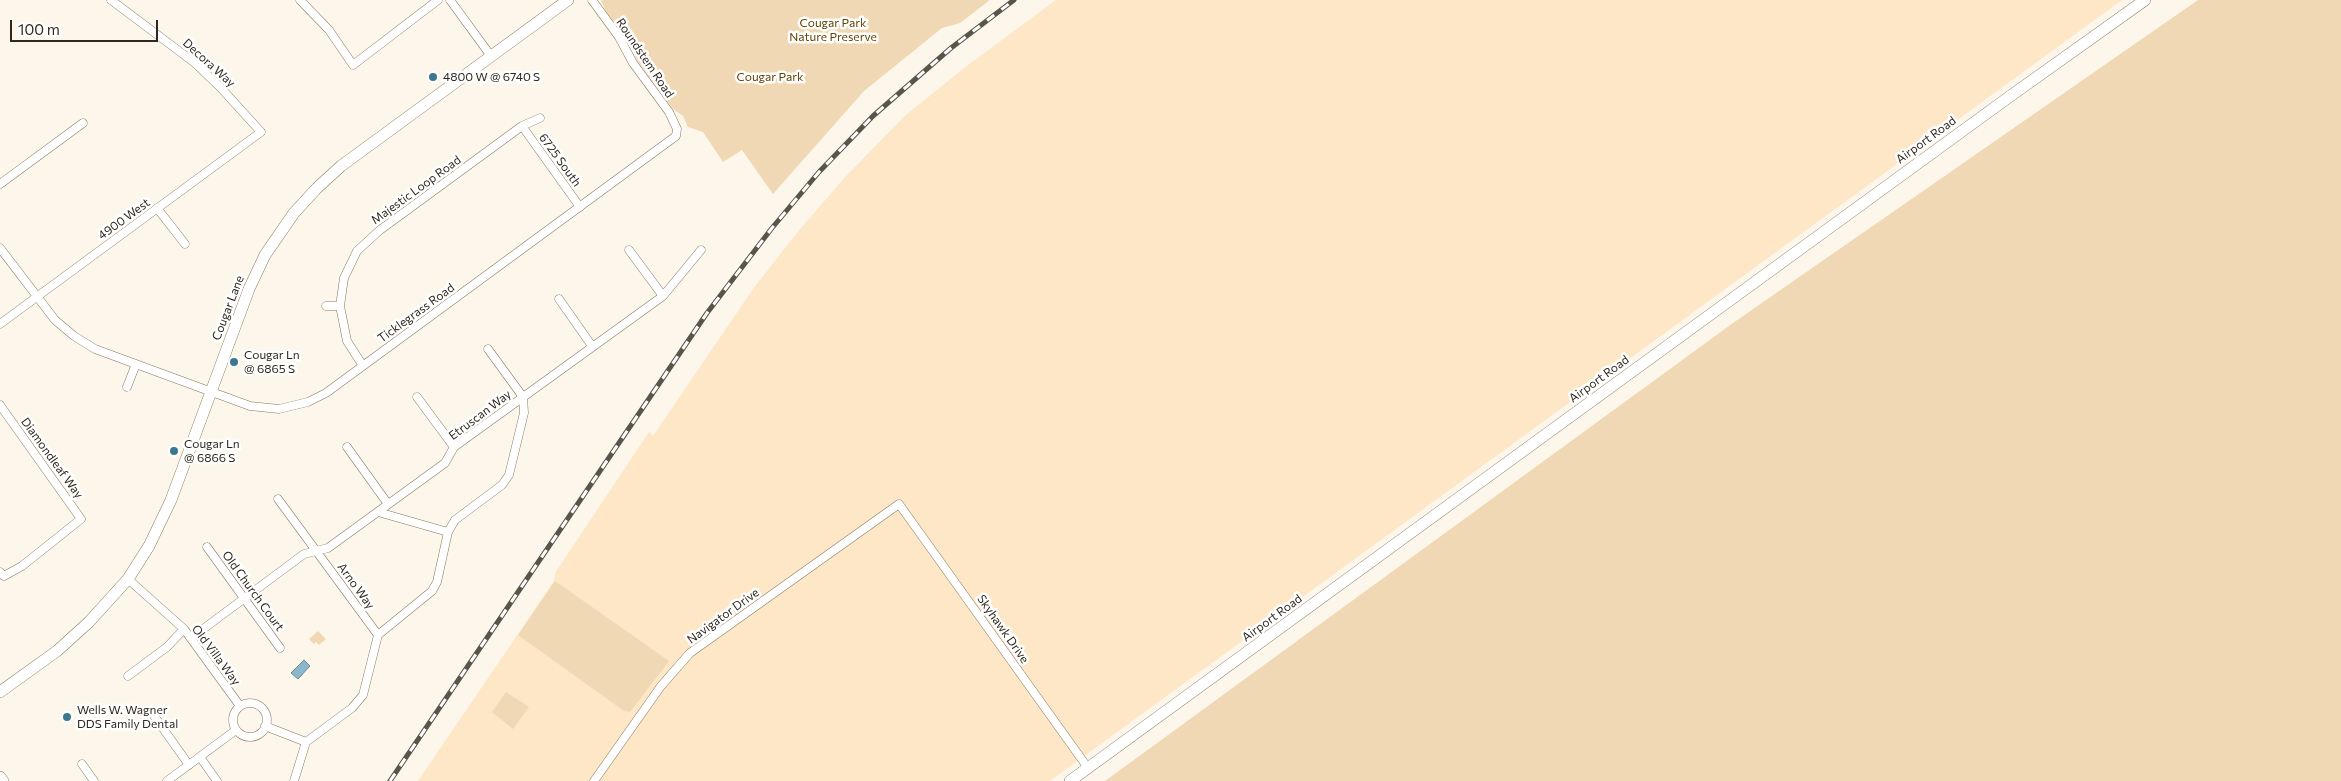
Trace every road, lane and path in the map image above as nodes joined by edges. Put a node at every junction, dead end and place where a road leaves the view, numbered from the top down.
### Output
1 (111, 0) edge
2 (300, 0) edge
3 (438, 0) edge
4 (450, 0) edge
5 (568, 0) edge
6 (592, 0) edge
7 (2144, 0) edge
8 (491, 56) junction
9 (540, 118) dead end
10 (82, 123) dead end
11 (522, 126) junction
12 (677, 129) joint
13 (261, 132) joint
14 (0, 184) edge
15 (158, 208) junction
16 (580, 208) junction
17 (185, 244) dead end
18 (0, 248) edge
19 (629, 250) dead end
20 (701, 250) dead end
21 (663, 296) junction
22 (36, 297) junction
23 (558, 299) dead end
24 (326, 306) dead end
25 (340, 306) junction
26 (0, 324) edge
27 (592, 346) junction
28 (488, 349) dead end
29 (136, 364) junction
30 (364, 366) junction
31 (127, 387) dead end
32 (210, 392) junction
33 (522, 397) junction
34 (417, 398) dead end
35 (0, 405) edge
36 (454, 446) junction
37 (347, 447) dead end
38 (278, 499) dead end
39 (388, 504) junction
40 (899, 504) joint
41 (378, 512) junction
42 (448, 532) junction
43 (207, 547) dead end
44 (316, 551) junction
45 (2, 574) edge
46 (128, 579) junction
47 (243, 598) junction
48 (184, 629) junction
49 (378, 635) junction
50 (191, 638) junction
51 (280, 648) dead end
52 (128, 676) dead end
53 (0, 692) edge
54 (240, 706) junction
55 (152, 713) dead end
56 (266, 726) junction
57 (236, 730) junction
58 (306, 742) junction
59 (200, 757) junction
60 (82, 764) dead end
61 (189, 765) junction
62 (1088, 768) junction
63 (0, 776) edge
64 (3, 781) edge
65 (94, 781) edge
66 (167, 781) edge
67 (217, 781) edge
68 (294, 781) edge
69 (594, 781) edge
70 (1070, 781) edge

1 - 13 street, Decora Way
2 - 3 street
4 - 8 street
5 - 8 street, Cougar Lane
6 - 12 street, Roundstem Road
7 - 62 street, Airport Road
8 - 32 street, Cougar Lane
9 - 11 street, Majestic Loop Road
10 - 14 street
11 - 16 street, 6725 South
11 - 25 street, Majestic Loop Road
12 - 16 street, Ticklegrass Road
13 - 15 street, 4900 West
15 - 17 street
15 - 22 street, 4900 West
16 - 30 street, Ticklegrass Road
18 - 22 street, Ticklegrass Road
19 - 21 street
20 - 21 street, Etruscan Way
21 - 27 street, Etruscan Way
22 - 26 street, 4900 West
22 - 29 street, Ticklegrass Road
23 - 27 street
24 - 25 street
25 - 30 street, Majestic Loop Road
27 - 33 street, Etruscan Way
28 - 33 street
29 - 31 street
29 - 32 street, Ticklegrass Road
30 - 32 street, Ticklegrass Road
32 - 46 street, Cougar Lane
33 - 36 street, Etruscan Way
33 - 42 street
34 - 36 street
35 - 45 street, Diamondleaf Way
36 - 39 street, Etruscan Way
37 - 39 street
38 - 44 street, Arno Way
39 - 41 street, Etruscan Way
40 - 62 street, Skyhawk Drive
40 - 69 street, Navigator Drive
41 - 42 street
41 - 44 street, Etruscan Way
42 - 49 street
43 - 47 street, Old Church Court
44 - 47 street, Etruscan Way
44 - 49 street, Arno Way
46 - 48 street, Old Villa Way
46 - 53 street, Cougar Lane
47 - 50 street, Etruscan Way
47 - 51 street, Old Church Court
48 - 50 street, Old Villa Way
48 - 52 street
49 - 58 street
50 - 54 street, Old Villa Way
54 - 56 street
54 - 57 street
55 - 61 street
56 - 57 street
56 - 58 street
57 - 59 street
58 - 68 street
59 - 61 street
59 - 67 street
60 - 65 street
61 - 66 street
62 - 70 street, Airport Road
63 - 64 street

